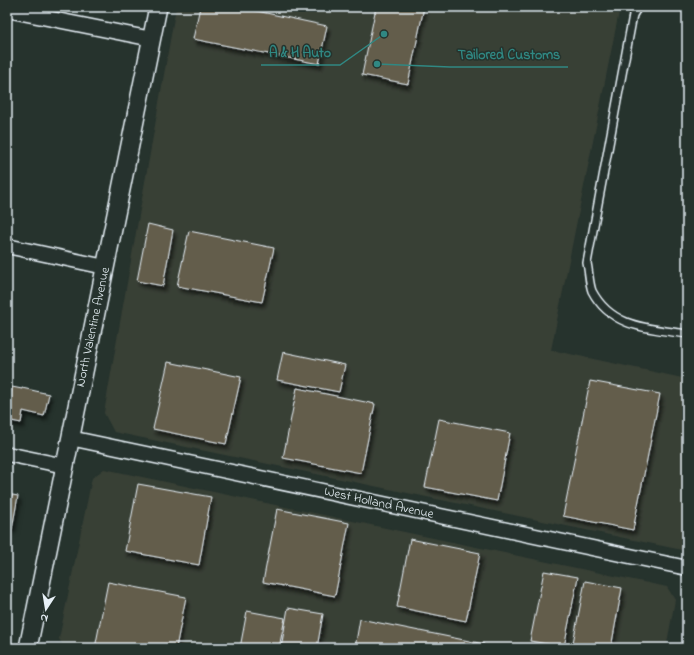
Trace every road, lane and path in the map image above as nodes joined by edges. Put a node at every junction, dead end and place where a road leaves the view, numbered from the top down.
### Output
1 (158, 7) edge
2 (638, 7) edge
3 (7, 10) edge
4 (152, 39) junction
5 (7, 246) edge
6 (105, 267) junction
7 (687, 334) edge
8 (70, 438) junction
9 (7, 454) edge
10 (65, 466) junction
11 (687, 568) edge
12 (28, 648) edge

1 - 4 street, North Valentine Avenue
2 - 7 lane
3 - 4 street
4 - 6 street, North Valentine Avenue
5 - 6 street
6 - 8 street, North Valentine Avenue
8 - 10 street, North Valentine Avenue
8 - 11 street, West Holland Avenue
9 - 10 street
10 - 12 street, North Valentine Avenue

